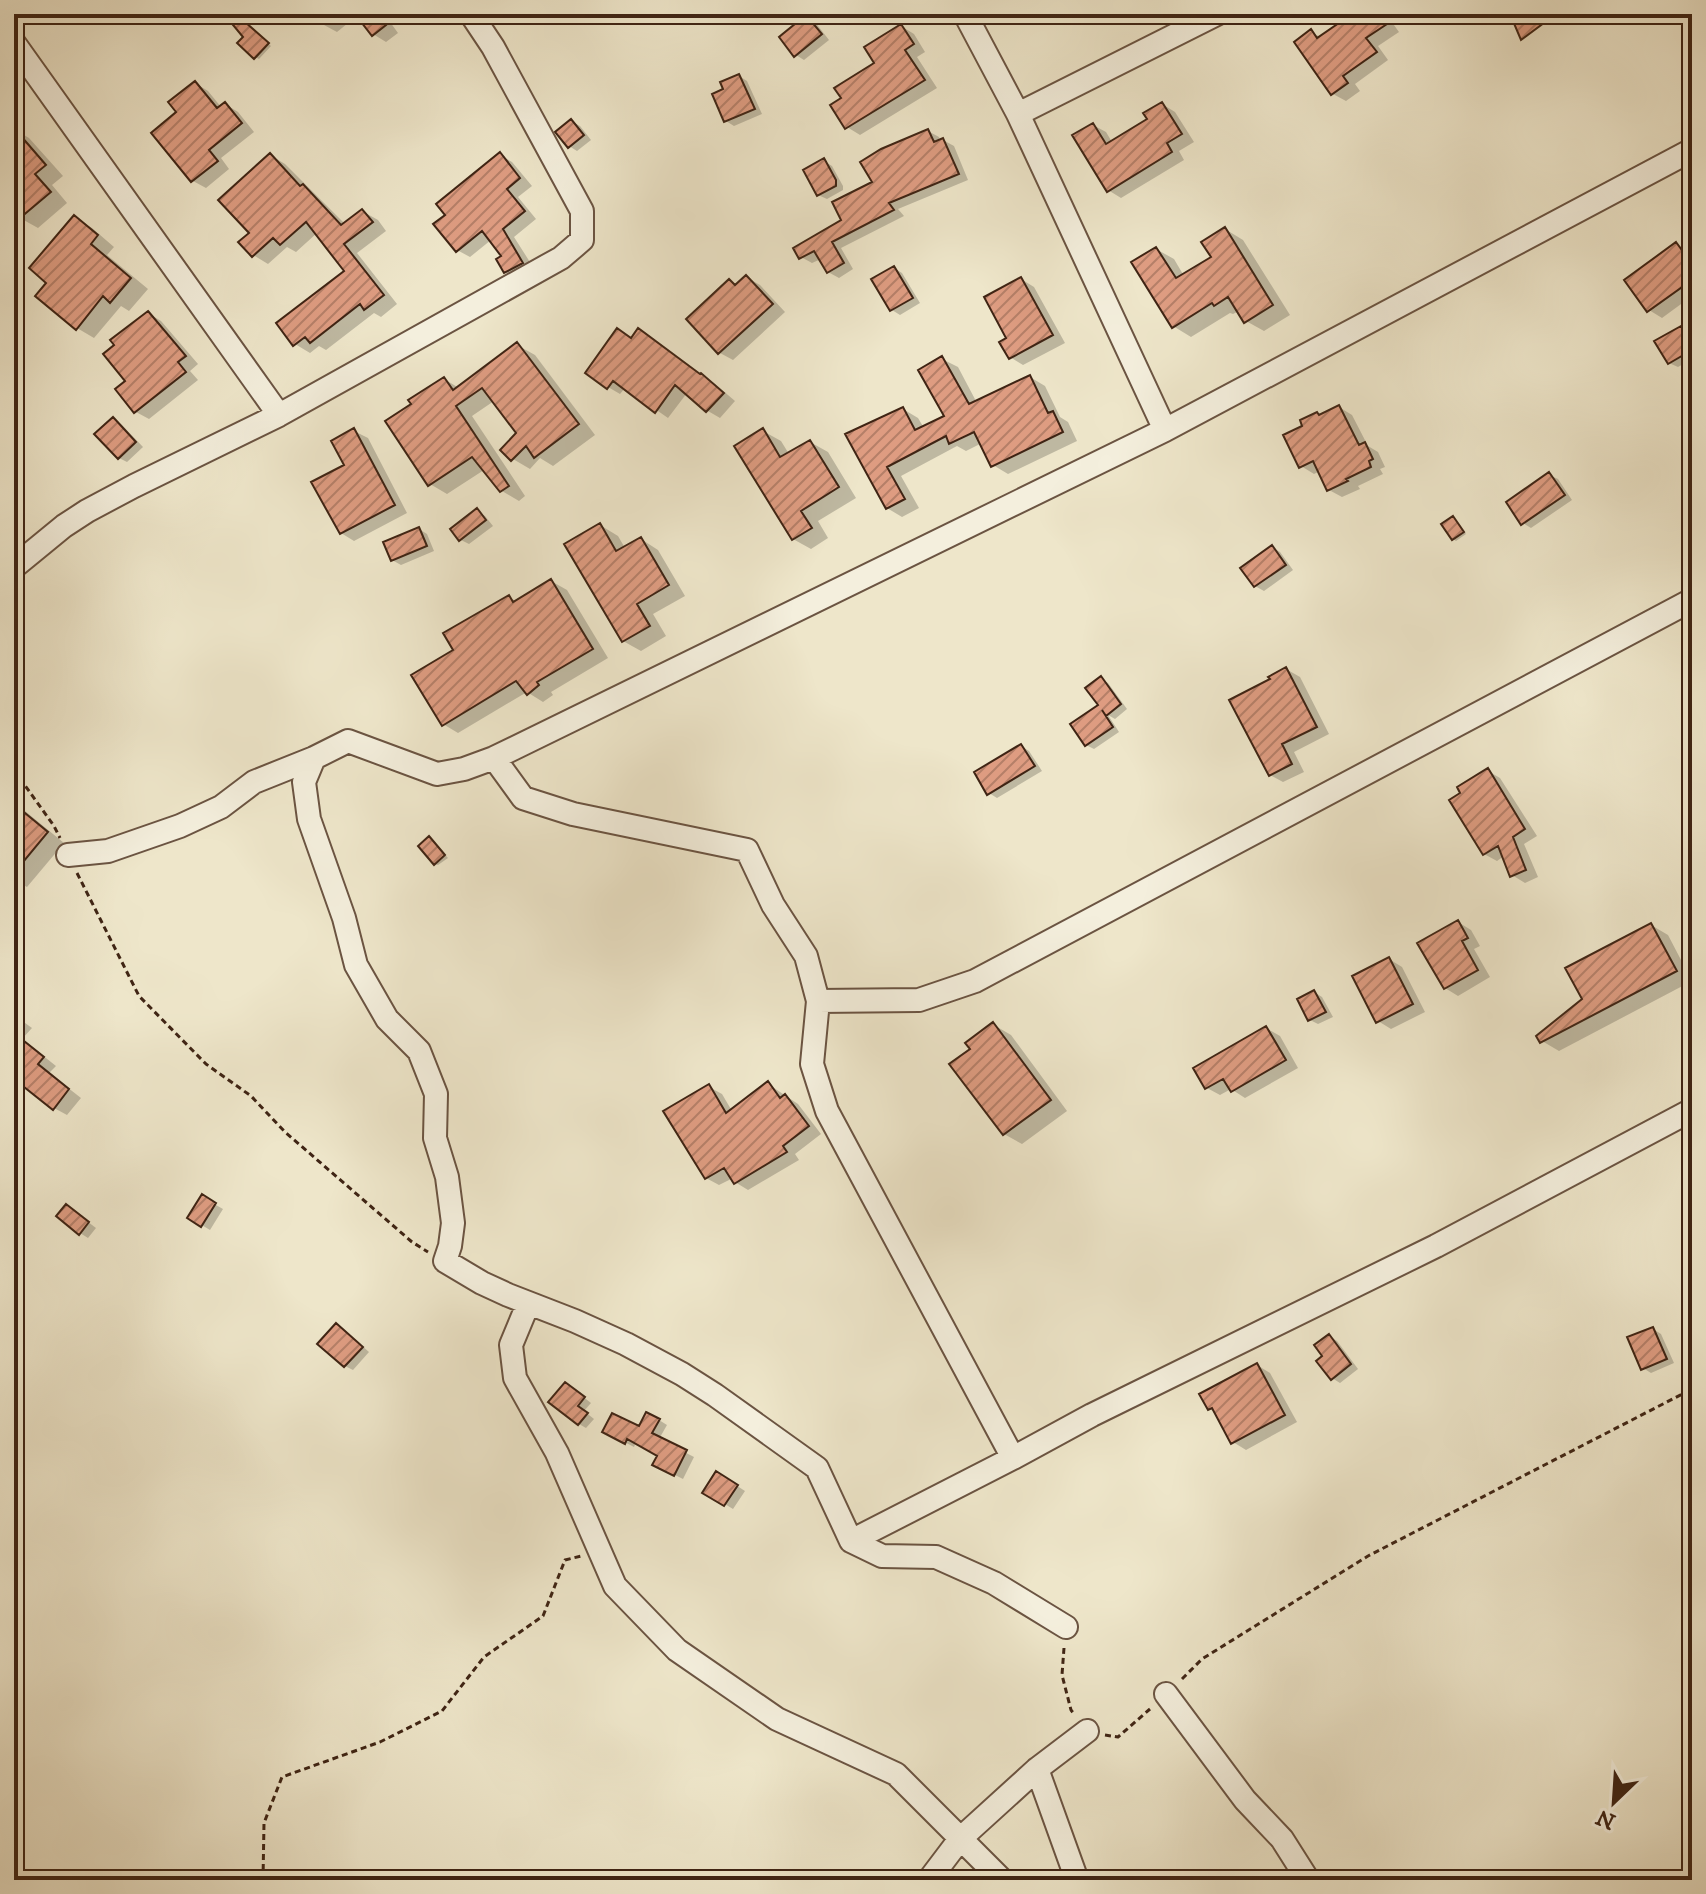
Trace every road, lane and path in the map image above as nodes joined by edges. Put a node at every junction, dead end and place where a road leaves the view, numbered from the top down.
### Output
1 (471, 14) edge
2 (965, 14) edge
3 (1217, 14) edge
4 (14, 43) edge
5 (1018, 114) junction
6 (1692, 150) edge
7 (279, 415) junction
8 (1165, 430) junction
9 (14, 567) edge
10 (1692, 600) edge
11 (314, 758) junction
12 (494, 758) junction
13 (14, 770) edge
14 (68, 855) junction
15 (818, 1001) junction
16 (1692, 1110) edge
17 (445, 1261) junction
18 (528, 1304) junction
19 (1692, 1389) edge
20 (1013, 1458) junction
21 (851, 1541) junction
22 (599, 1551) junction
23 (1066, 1627) joint
24 (1166, 1694) junction
25 (1087, 1731) junction
26 (1037, 1769) junction
27 (960, 1839) junction
28 (263, 1880) edge
29 (929, 1880) edge
30 (1002, 1880) edge
31 (1077, 1880) edge
32 (1308, 1880) edge

1 - 7 street
2 - 5 street
3 - 5 street
4 - 7 street
5 - 8 street
6 - 8 street
7 - 9 street
8 - 12 street
10 - 15 street
11 - 12 street
11 - 14 street
11 - 17 street
12 - 15 street
13 - 14 path
14 - 17 path
15 - 20 street
16 - 20 street
17 - 18 street
18 - 21 street
18 - 22 street
19 - 24 path
20 - 21 street
21 - 23 street
22 - 27 street
22 - 28 path
23 - 25 path
24 - 25 path
24 - 32 street
25 - 26 street
26 - 27 street
26 - 31 street
27 - 29 street
27 - 30 street

